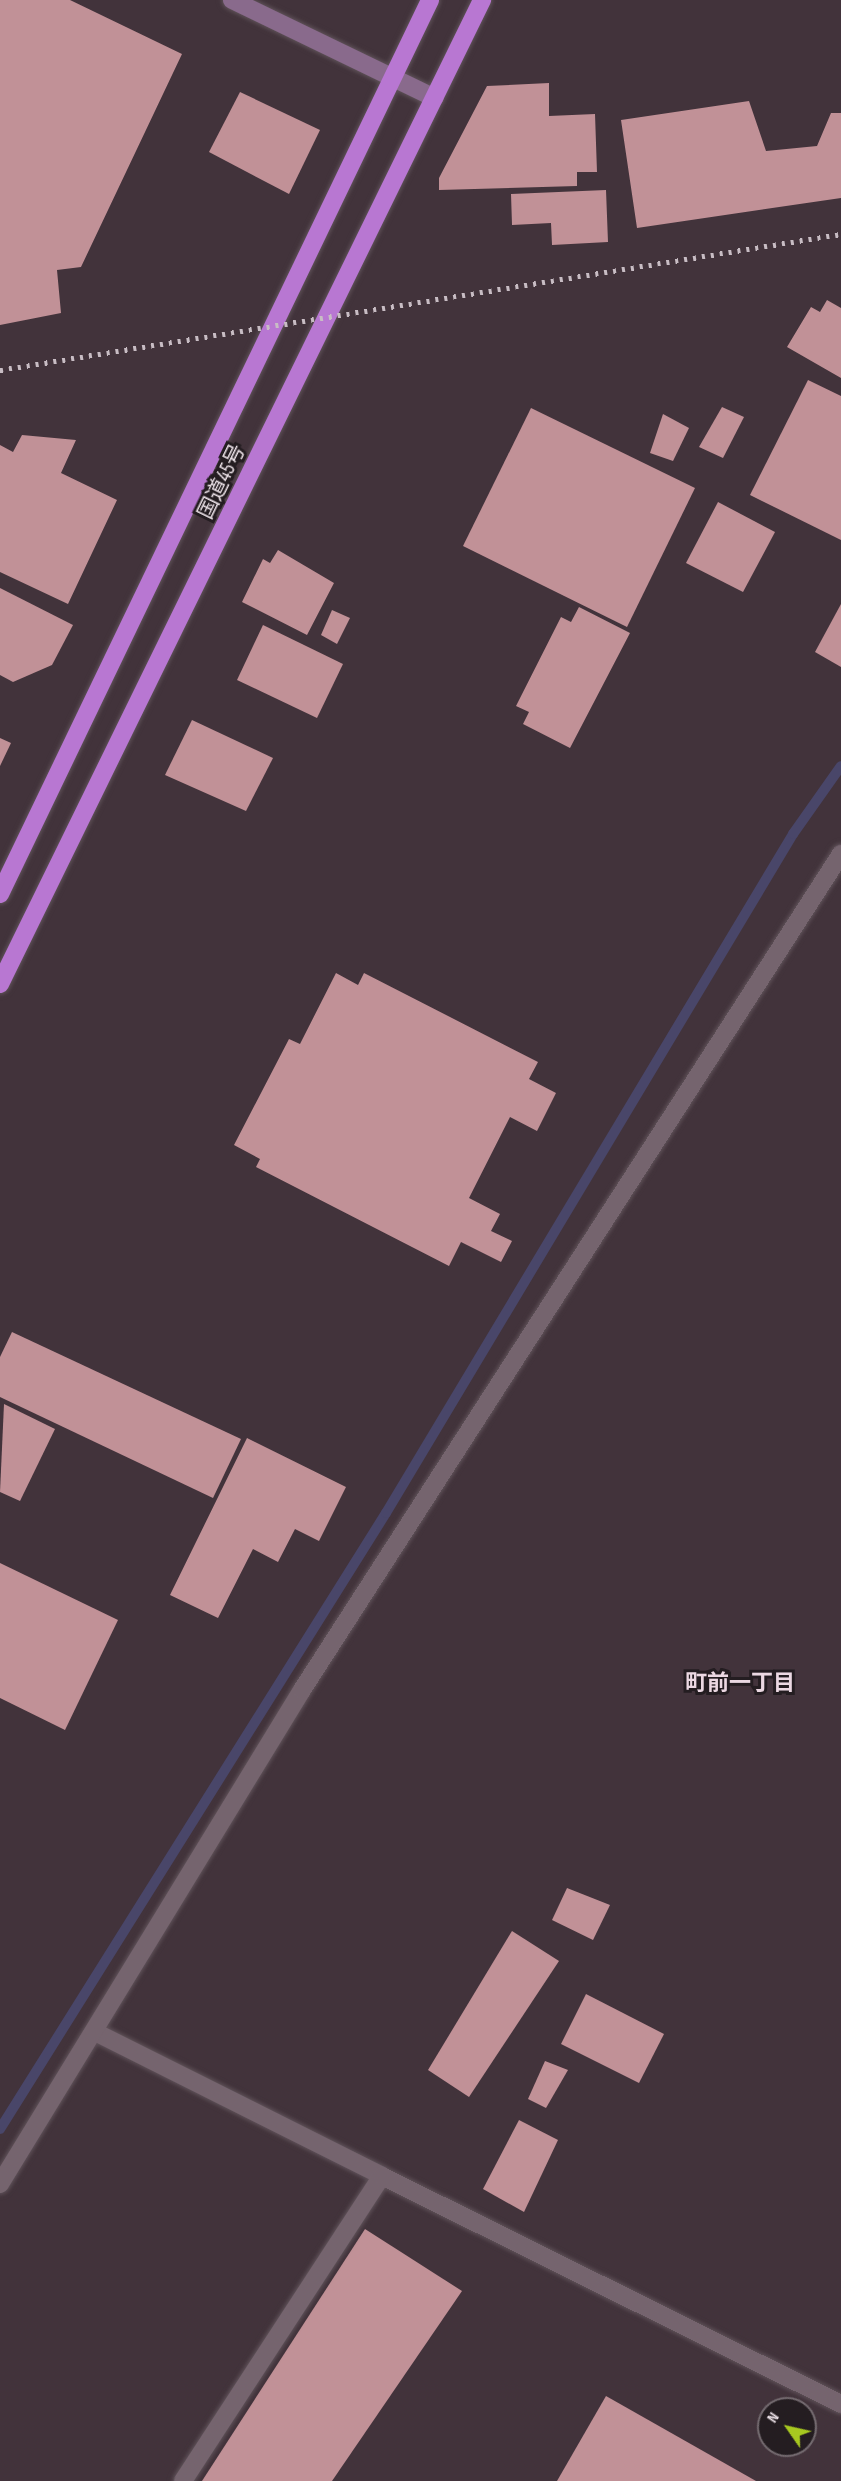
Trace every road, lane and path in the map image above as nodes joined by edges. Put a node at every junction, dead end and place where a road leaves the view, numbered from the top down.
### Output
1 (232, 0) edge
2 (430, 0) edge
3 (482, 0) edge
4 (393, 79) junction
5 (435, 98) junction
6 (841, 854) edge
7 (0, 894) edge
8 (0, 984) edge
9 (95, 2032) junction
10 (382, 2176) junction
11 (0, 2184) edge
12 (841, 2404) edge
13 (183, 2481) edge

1 - 4 street
2 - 4 highway, 国道45号
3 - 5 highway, 国道45号
4 - 5 street
4 - 7 highway, 国道45号
5 - 8 highway, 国道45号
6 - 9 street
9 - 10 street
9 - 11 street
10 - 12 street
10 - 13 street

